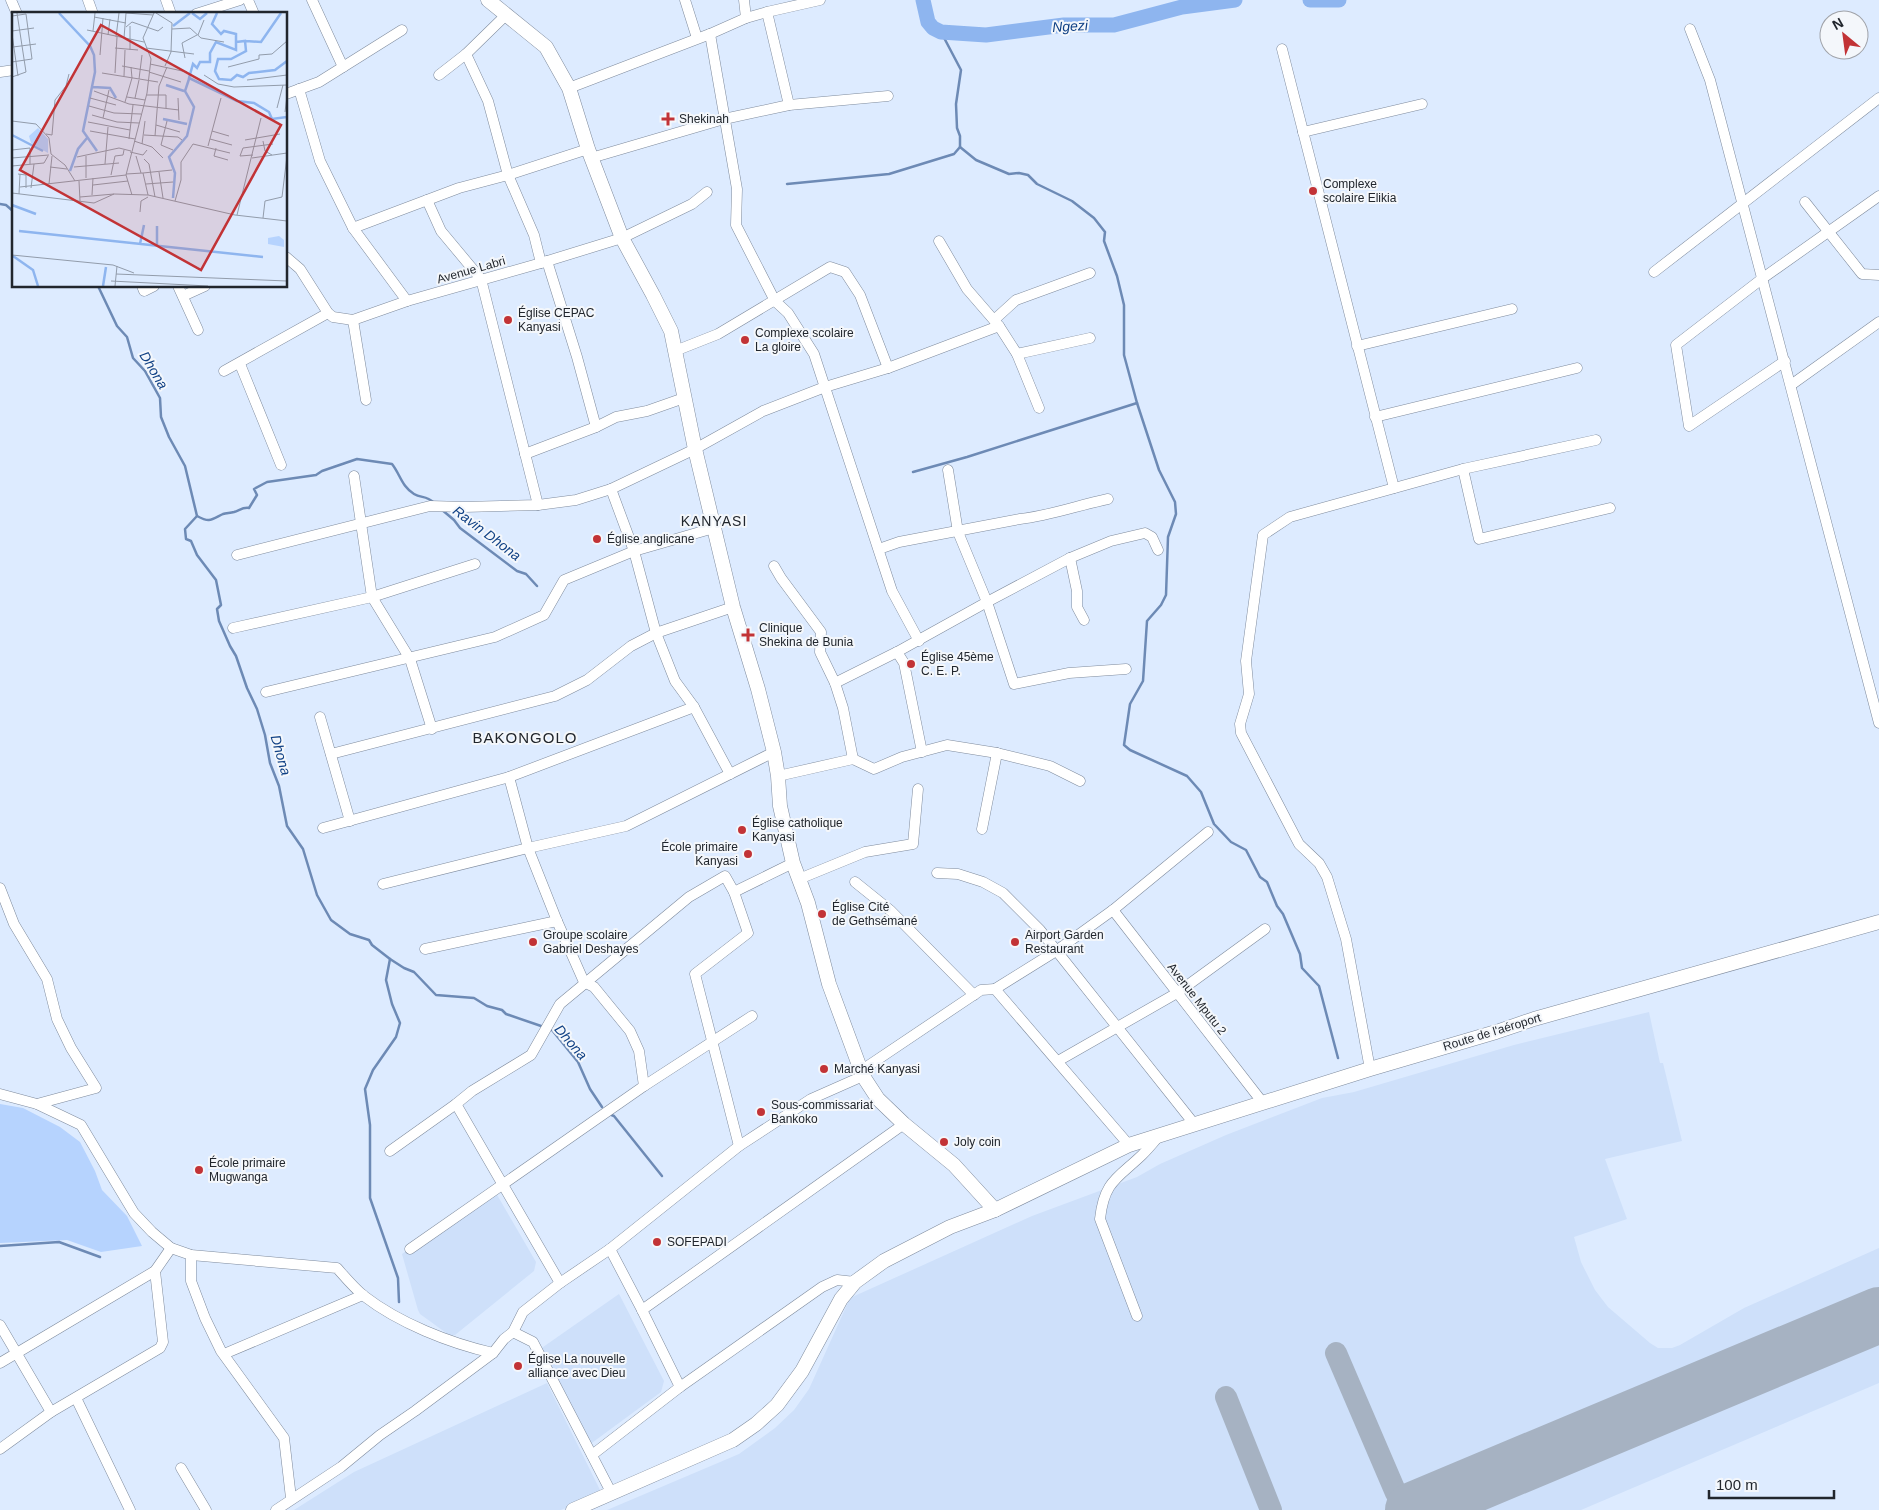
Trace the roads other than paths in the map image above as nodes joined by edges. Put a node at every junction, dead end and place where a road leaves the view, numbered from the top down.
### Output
1 (11, 0) edge
2 (88, 0) edge
3 (166, 0) edge
4 (240, 0) edge
5 (248, 0) edge
6 (312, 0) edge
7 (488, 0) edge
8 (685, 0) edge
9 (744, 0) edge
10 (820, 0) edge
11 (16, 12) edge
12 (92, 12) edge
13 (170, 12) edge
14 (202, 12) edge
15 (253, 12) edge
16 (767, 12) junction
17 (507, 14) junction
18 (746, 18) junction
19 (1690, 29) dead end
20 (402, 30) dead end
21 (710, 34) junction
22 (697, 38) junction
23 (1282, 49) dead end
24 (466, 54) junction
25 (343, 67) junction
26 (439, 74) dead end
27 (569, 88) junction
28 (299, 89) junction
29 (288, 93) edge
30 (888, 96) dead end
31 (1879, 98) edge
32 (1422, 104) dead end
33 (789, 105) junction
34 (724, 120) junction
35 (1303, 132) junction
36 (590, 153) junction
37 (508, 175) junction
38 (707, 192) dead end
39 (1879, 196) edge
40 (427, 200) junction
41 (1805, 202) dead end
42 (1742, 205) junction
43 (354, 228) junction
44 (1828, 232) junction
45 (622, 238) junction
46 (938, 241) dead end
47 (288, 259) edge
48 (544, 262) junction
49 (1654, 272) dead end
50 (1090, 273) dead end
51 (1879, 275) edge
52 (1763, 278) junction
53 (481, 279) junction
54 (196, 288) edge
55 (180, 291) edge
56 (407, 301) junction
57 (775, 301) junction
58 (1512, 309) dead end
59 (328, 313) junction
60 (353, 320) junction
61 (1879, 322) edge
62 (996, 323) junction
63 (198, 330) dead end
64 (1090, 338) dead end
65 (1357, 346) junction
66 (675, 351) junction
67 (1017, 354) junction
68 (1785, 360) junction
69 (240, 364) junction
70 (888, 368) junction
71 (1578, 368) dead end
72 (224, 371) dead end
73 (1791, 385) junction
74 (825, 388) junction
75 (684, 398) junction
76 (366, 400) dead end
77 (1039, 408) dead end
78 (1375, 417) junction
79 (596, 427) junction
80 (1596, 440) dead end
81 (695, 449) junction
82 (525, 454) junction
83 (282, 465) dead end
84 (1463, 469) junction
85 (948, 470) dead end
86 (354, 476) dead end
87 (1394, 488) junction
88 (611, 489) junction
89 (1108, 499) dead end
90 (538, 504) junction
91 (1610, 508) dead end
92 (361, 523) junction
93 (714, 528) junction
94 (958, 532) junction
95 (879, 549) junction
96 (1158, 550) dead end
97 (634, 551) junction
98 (237, 554) dead end
99 (1070, 558) junction
100 (475, 564) dead end
101 (774, 566) dead end
102 (372, 597) junction
103 (987, 602) junction
104 (733, 607) junction
105 (1084, 620) dead end
106 (233, 628) dead end
107 (656, 633) junction
108 (919, 640) junction
109 (898, 652) junction
110 (410, 659) junction
111 (1126, 669) dead end
112 (835, 683) junction
113 (266, 692) dead end
114 (694, 707) junction
115 (320, 717) dead end
116 (1879, 723) edge
117 (432, 729) junction
118 (774, 752) junction
119 (922, 752) junction
120 (997, 753) junction
121 (331, 754) junction
122 (853, 759) junction
123 (730, 774) junction
124 (778, 776) junction
125 (509, 777) junction
126 (1080, 781) dead end
127 (918, 790) dead end
128 (350, 821) junction
129 (323, 828) dead end
130 (982, 829) dead end
131 (1208, 832) dead end
132 (528, 848) junction
133 (794, 863) junction
134 (937, 873) dead end
135 (799, 879) junction
136 (855, 882) dead end
137 (383, 884) dead end
138 (0, 888) edge
139 (734, 892) junction
140 (1113, 910) junction
141 (556, 921) junction
142 (1879, 922) edge
143 (1265, 929) dead end
144 (426, 949) dead end
145 (1056, 951) junction
146 (584, 982) junction
147 (995, 989) junction
148 (1177, 994) junction
149 (974, 995) junction
150 (752, 1016) dead end
151 (1118, 1028) junction
152 (713, 1042) junction
153 (1058, 1062) junction
154 (1370, 1069) junction
155 (863, 1073) junction
156 (644, 1086) junction
157 (0, 1094) edge
158 (1263, 1103) junction
159 (37, 1104) junction
160 (456, 1104) junction
161 (904, 1124) junction
162 (1195, 1125) junction
163 (1158, 1136) junction
164 (1129, 1145) junction
165 (739, 1146) junction
166 (390, 1151) dead end
167 (503, 1185) junction
168 (995, 1210) junction
169 (171, 1248) junction
170 (610, 1248) junction
171 (410, 1249) dead end
172 (190, 1255) junction
173 (155, 1271) junction
174 (855, 1282) junction
175 (560, 1283) junction
176 (362, 1295) junction
177 (642, 1310) junction
178 (1137, 1316) dead end
179 (0, 1325) edge
180 (513, 1332) junction
181 (16, 1352) junction
182 (493, 1352) junction
183 (224, 1354) junction
184 (0, 1363) edge
185 (680, 1388) junction
186 (76, 1398) junction
187 (51, 1412) junction
188 (0, 1450) edge
189 (592, 1455) junction
190 (181, 1468) dead end
191 (612, 1494) junction
192 (292, 1498) junction
193 (130, 1510) edge
194 (206, 1510) edge
195 (276, 1510) edge
196 (574, 1510) edge

1 - 11 street
2 - 12 street
3 - 13 street
4 - 14 street
5 - 15 street
6 - 25 street
7 - 17 street
8 - 22 street
9 - 18 street
10 - 16 street
16 - 18 street
16 - 33 street
17 - 24 street
17 - 27 street
18 - 21 street
19 - 42 street
20 - 25 street
21 - 22 street
21 - 34 street
22 - 27 street
23 - 35 street
24 - 26 street
24 - 37 street
25 - 28 street
27 - 36 street
28 - 29 street
28 - 43 street
30 - 33 street
31 - 42 street
32 - 35 street
33 - 34 street
34 - 36 street
34 - 57 street
35 - 65 street
36 - 37 street
36 - 45 street
37 - 40 street
37 - 48 street
38 - 45 street, Avenue Labri
39 - 44 street
40 - 43 street
40 - 53 street
41 - 44 street
42 - 49 street
42 - 52 street
43 - 56 street
44 - 51 street
44 - 52 street
45 - 48 street, Avenue Labri
45 - 66 street
46 - 62 street
47 - 59 street
48 - 53 street, Avenue Labri
48 - 79 street
50 - 62 street
52 - 68 street
52 - 68 street
53 - 56 street, Avenue Labri
53 - 82 street
54 - 55 street
55 - 63 street
56 - 60 street, Avenue Labri
57 - 66 street
57 - 70 street
57 - 74 street
58 - 65 street
59 - 60 street
59 - 69 street
60 - 76 street
61 - 73 street
62 - 67 street
62 - 70 street
64 - 67 street
65 - 78 street
66 - 75 street
67 - 77 street
68 - 73 street
69 - 72 street
69 - 83 street
70 - 74 street
71 - 78 street
73 - 116 street
74 - 81 street
74 - 95 street
75 - 79 street
75 - 81 street
78 - 87 street
79 - 82 street
80 - 84 street
81 - 88 street
81 - 93 street
82 - 90 street
84 - 87 street
84 - 91 street
85 - 94 street
86 - 92 street
87 - 154 street
88 - 90 street
88 - 97 street
89 - 94 street
90 - 92 street
92 - 98 street
92 - 102 street
93 - 97 street
93 - 104 street
94 - 95 street
94 - 103 street
95 - 108 street
96 - 99 street
97 - 107 street
97 - 110 street
99 - 103 street
99 - 105 street
100 - 102 street
101 - 112 street
102 - 106 street
102 - 110 street
103 - 108 street
103 - 111 street
104 - 107 street
104 - 118 street
107 - 114 street
107 - 117 street
108 - 109 street
109 - 112 street
109 - 119 street
110 - 113 street
110 - 117 street
112 - 122 street
114 - 123 street
114 - 125 street
115 - 121 street
117 - 121 street
118 - 123 street
118 - 124 street
119 - 120 street
119 - 122 street
120 - 126 street
120 - 130 street
121 - 128 street
122 - 124 street
123 - 132 street
124 - 133 street
125 - 128 street
125 - 132 street
127 - 135 street
128 - 129 street
131 - 140 street
132 - 137 street
132 - 141 street
133 - 135 street
133 - 139 street
134 - 145 street
135 - 155 street
136 - 149 street
138 - 159 street
139 - 146 street
139 - 152 street
140 - 145 street
140 - 148 street, Avenue Mputu 2
141 - 144 street
141 - 146 street
142 - 154 street, Route de l'aéroport
143 - 148 street
145 - 147 street
145 - 151 street
146 - 156 street
146 - 160 street
147 - 149 street
147 - 153 street
148 - 151 street
148 - 158 street, Avenue Mputu 2
149 - 155 street
150 - 152 street
151 - 153 street
151 - 162 street
152 - 156 street
152 - 165 street
153 - 164 street
154 - 158 street, Route de l'aéroport
155 - 161 street
155 - 165 street
156 - 167 street
157 - 159 street
158 - 162 street, Route de l'aéroport
159 - 169 street
160 - 166 street
160 - 167 street
161 - 168 street
161 - 177 street
162 - 163 street, Route de l'aéroport
163 - 164 street, Route de l'aéroport
163 - 178 street
164 - 168 street, Route de l'aéroport
165 - 170 street
167 - 171 street
167 - 175 street
168 - 174 street, Route de l'aéroport
169 - 172 street
169 - 173 street
170 - 175 street
170 - 177 street
172 - 176 street
172 - 183 street
173 - 181 street
173 - 186 street
174 - 185 street
174 - 191 street, Route de l'aéroport
175 - 180 street
176 - 182 street
176 - 183 street
177 - 185 street
179 - 181 street
180 - 182 street
180 - 189 street
181 - 184 street
181 - 187 street
182 - 192 street
183 - 192 street
185 - 189 street
186 - 187 street
186 - 193 street
187 - 188 street
189 - 191 street
190 - 194 street
191 - 196 street, Route de l'aéroport
192 - 195 street

